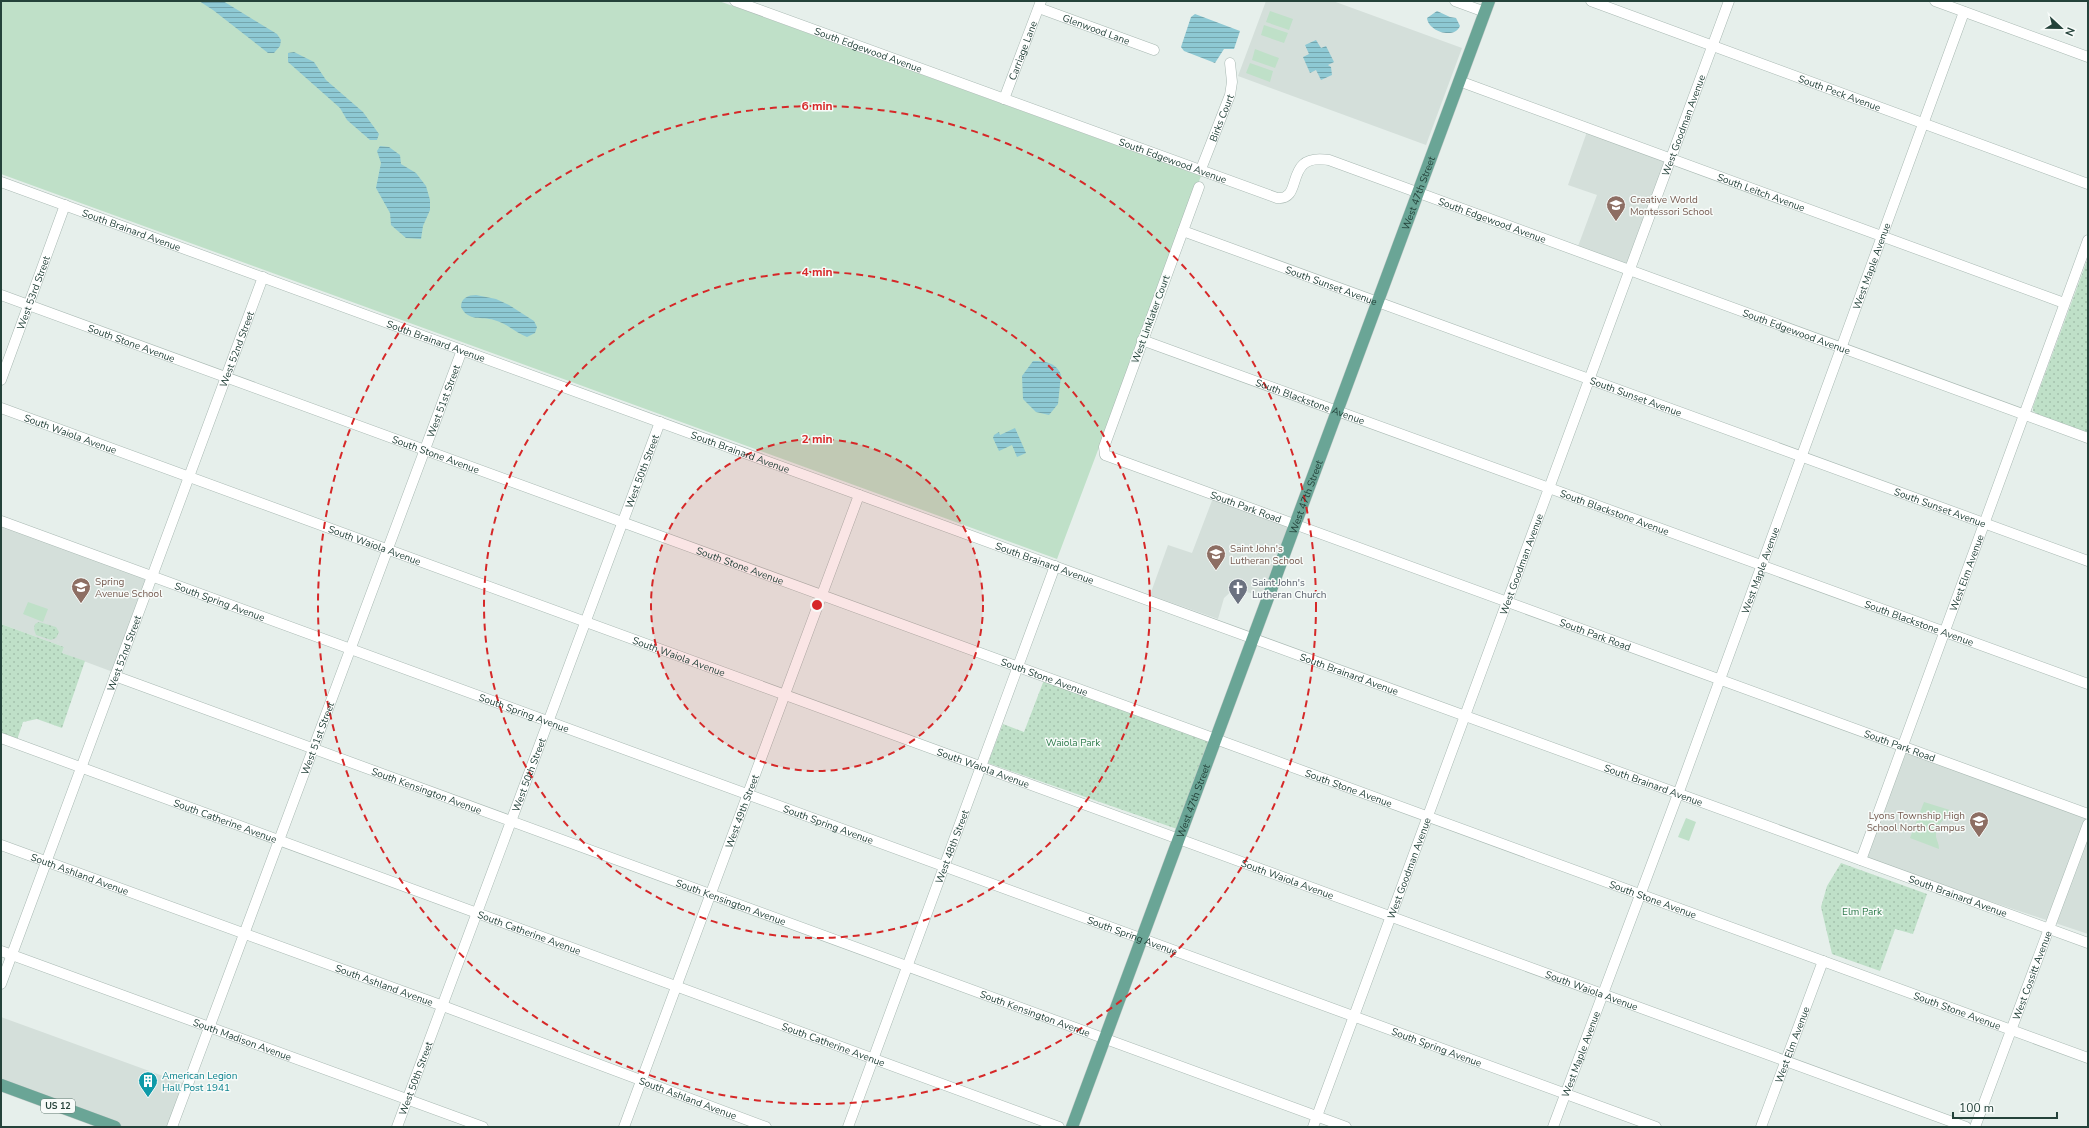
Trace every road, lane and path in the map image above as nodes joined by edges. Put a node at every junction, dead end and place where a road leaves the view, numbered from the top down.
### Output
1 (735, 1) edge
2 (1455, 1) edge
3 (1591, 1) edge
4 (1729, 1) edge
5 (1936, 1) edge
6 (1040, 4) edge
7 (1487, 7) edge
8 (1964, 12) junction
9 (1713, 45) junction
10 (1154, 50) dead end
11 (2088, 57) edge
12 (1230, 63) dead end
13 (1459, 81) junction
14 (1004, 99) junction
15 (1924, 123) junction
16 (1671, 158) junction
17 (1201, 170) junction
18 (1, 182) edge
19 (2088, 184) edge
20 (1199, 187) dead end
21 (1418, 193) junction
22 (65, 205) junction
23 (1183, 231) junction
24 (1882, 236) junction
25 (2088, 240) edge
26 (1630, 270) junction
27 (263, 278) junction
28 (1, 295) edge
29 (1377, 302) junction
30 (2064, 303) junction
31 (28, 305) junction
32 (1142, 340) junction
33 (1841, 348) junction
34 (462, 350) junction
35 (226, 377) junction
36 (1589, 379) junction
37 (1, 380) edge
38 (1, 408) edge
39 (1337, 412) junction
40 (2025, 414) junction
41 (660, 422) junction
42 (2088, 438) edge
43 (425, 449) junction
44 (1103, 452) joint
45 (1801, 457) junction
46 (189, 477) junction
47 (1549, 488) junction
48 (859, 495) junction
49 (1, 521) edge
50 (623, 522) junction
51 (1984, 524) junction
52 (1295, 525) junction
53 (388, 549) junction
54 (2088, 561) edge
55 (1760, 565) junction
56 (1055, 566) junction
57 (153, 575) junction
58 (821, 596) junction
59 (1507, 603) junction
60 (587, 621) junction
61 (1944, 633) junction
62 (1253, 638) junction
63 (351, 649) junction
64 (1018, 666) junction
65 (115, 676) junction
66 (1719, 679) junction
67 (2088, 684) edge
68 (784, 695) junction
69 (1465, 716) junction
70 (549, 721) junction
71 (1, 738) edge
72 (1216, 738) junction
73 (1902, 746) junction
74 (313, 748) junction
75 (981, 767) junction
76 (81, 769) junction
77 (1678, 793) junction
78 (748, 794) junction
79 (2088, 814) edge
80 (1428, 816) junction
81 (512, 821) junction
82 (2088, 824) edge
83 (1179, 839) junction
84 (279, 841) junction
85 (1, 845) edge
86 (1861, 860) junction
87 (46, 862) junction
88 (944, 866) junction
89 (1640, 893) junction
90 (711, 894) junction
91 (477, 913) junction
92 (1391, 916) junction
93 (2049, 929) junction
94 (244, 935) junction
95 (1142, 938) junction
96 (2088, 943) edge
97 (1, 951) edge
98 (12, 955) junction
99 (1823, 962) junction
100 (907, 966) junction
101 (1, 984) edge
102 (676, 986) junction
103 (1602, 993) junction
104 (443, 1006) junction
105 (1353, 1016) junction
106 (209, 1027) junction
107 (2012, 1029) junction
108 (1105, 1038) junction
109 (2088, 1058) edge
110 (874, 1059) junction
111 (1785, 1062) junction
112 (641, 1081) junction
113 (1, 1085) edge
114 (1565, 1093) junction
115 (408, 1099) junction
116 (1317, 1116) junction
117 (114, 1127) edge
118 (172, 1127) edge
119 (397, 1127) edge
120 (483, 1127) edge
121 (624, 1127) edge
122 (766, 1127) edge
123 (848, 1127) edge
124 (1059, 1127) edge
125 (1072, 1127) edge
126 (1313, 1127) edge
127 (1346, 1127) edge
128 (1553, 1127) edge
129 (1656, 1127) edge
130 (1760, 1127) edge
131 (1966, 1127) edge
132 (1975, 1127) edge

1 - 14 street, South Edgewood Avenue
2 - 7 street
3 - 9 street, South Peck Avenue
4 - 9 street, West Goodman Avenue
5 - 8 street
6 - 10 street, Glenwood Lane
6 - 14 street, Carriage Lane
7 - 13 main road, West 47th Street
8 - 11 street
8 - 15 street, West Maple Avenue
9 - 15 street, South Peck Avenue
9 - 16 street, West Goodman Avenue
12 - 17 street, Birks Court
13 - 16 street, South Leitch Avenue
13 - 21 main road, West 47th Street
14 - 17 street, South Edgewood Avenue
15 - 19 street, South Peck Avenue
15 - 24 street, West Maple Avenue
16 - 24 street, South Leitch Avenue
16 - 26 street, West Goodman Avenue
17 - 21 street, South Edgewood Avenue
18 - 22 street, South Brainard Avenue
20 - 23 street, West Linklater Court
21 - 26 street, South Edgewood Avenue
21 - 29 main road, West 47th Street
22 - 27 street, South Brainard Avenue
22 - 31 street, West 53rd Street
23 - 29 street, South Sunset Avenue
23 - 32 street, West Linklater Court
24 - 30 street, South Leitch Avenue
24 - 33 street, West Maple Avenue
25 - 30 street, West Elm Avenue
26 - 33 street, South Edgewood Avenue
26 - 36 street, West Goodman Avenue
27 - 34 street, South Brainard Avenue
27 - 35 street, West 52nd Street
28 - 31 street, South Stone Avenue
29 - 36 street, South Sunset Avenue
29 - 39 main road, West 47th Street
30 - 40 street, West Elm Avenue
31 - 35 street, South Stone Avenue
31 - 37 street, West 53rd Street
32 - 39 street, South Blackstone Avenue
32 - 44 street, West Linklater Court
33 - 40 street, South Edgewood Avenue
33 - 45 street, West Maple Avenue
34 - 41 street, South Brainard Avenue
34 - 43 street, West 51st Street
35 - 43 street, South Stone Avenue
35 - 46 street, West 52nd Street
36 - 45 street, South Sunset Avenue
36 - 47 street, West Goodman Avenue
38 - 46 street, South Waiola Avenue
39 - 47 street, South Blackstone Avenue
39 - 52 main road, West 47th Street
40 - 42 street, South Edgewood Avenue
40 - 51 street, West Elm Avenue
41 - 48 street, South Brainard Avenue
41 - 50 street, West 50th Street
43 - 50 street, South Stone Avenue
43 - 53 street, West 51st Street
44 - 52 street, South Park Road
45 - 51 street, South Sunset Avenue
45 - 55 street, West Maple Avenue
46 - 53 street, South Waiola Avenue
46 - 57 street, West 52nd Street
47 - 55 street, South Blackstone Avenue
47 - 59 street, West Goodman Avenue
48 - 56 street, South Brainard Avenue
48 - 58 street, West 49th Street
49 - 57 street, South Spring Avenue
50 - 58 street, South Stone Avenue
50 - 60 street, West 50th Street
51 - 54 street, South Sunset Avenue
51 - 61 street, West Elm Avenue
52 - 59 street, South Park Road
52 - 62 main road, West 47th Street
53 - 60 street, South Waiola Avenue
53 - 63 street, West 51st Street
55 - 61 street, South Blackstone Avenue
55 - 66 street, West Maple Avenue
56 - 62 street, South Brainard Avenue
56 - 64 street, West 48th Street
57 - 63 street, South Spring Avenue
57 - 65 street, West 52nd Street
58 - 64 street, South Stone Avenue
58 - 68 street, West 49th Street
59 - 66 street, South Park Road
59 - 69 street, West Goodman Avenue
60 - 68 street, South Waiola Avenue
60 - 70 street, West 50th Street
61 - 67 street, South Blackstone Avenue
61 - 73 street, West Elm Avenue
62 - 69 street, South Brainard Avenue
62 - 72 main road, West 47th Street
63 - 70 street, South Spring Avenue
63 - 74 street, West 51st Street
64 - 72 street, South Stone Avenue
64 - 75 street, West 48th Street
65 - 74 street, South Kensington Avenue
65 - 76 street, West 52nd Street
66 - 73 street, South Park Road
66 - 77 street, West Maple Avenue
68 - 75 street, South Waiola Avenue
68 - 78 street, West 49th Street
69 - 77 street, South Brainard Avenue
69 - 80 street, West Goodman Avenue
70 - 78 street, South Spring Avenue
70 - 81 street, West 50th Street
71 - 76 street, South Catherine Avenue
72 - 80 street, South Stone Avenue
72 - 83 main road, West 47th Street
73 - 79 street, South Park Road
73 - 86 street, West Elm Avenue
74 - 81 street, South Kensington Avenue
74 - 84 street, West 51st Street
75 - 83 street, South Waiola Avenue
75 - 88 street, West 48th Street
76 - 84 street, South Catherine Avenue
76 - 87 street, West 52nd Street
77 - 86 street, South Brainard Avenue
77 - 89 street, West Maple Avenue
78 - 88 street, South Spring Avenue
78 - 90 street, West 49th Street
80 - 89 street, South Stone Avenue
80 - 92 street, West Goodman Avenue
81 - 90 street, South Kensington Avenue
81 - 91 street, West 50th Street
82 - 93 street, West Cossitt Avenue
83 - 92 street, South Waiola Avenue
83 - 95 main road, West 47th Street
84 - 91 street, South Catherine Avenue
84 - 94 street, West 51st Street
85 - 87 street, South Ashland Avenue
86 - 93 street, South Brainard Avenue
87 - 94 street, South Ashland Avenue
87 - 98 street, West 52nd Street
88 - 95 street, South Spring Avenue
88 - 100 street, West 48th Street
89 - 99 street, South Stone Avenue
89 - 103 street, West Maple Avenue
90 - 100 street, South Kensington Avenue
90 - 102 street, West 49th Street
91 - 102 street, South Catherine Avenue
91 - 104 street, West 50th Street
92 - 103 street, South Waiola Avenue
92 - 105 street, West Goodman Avenue
93 - 96 street, South Brainard Avenue
93 - 107 street, West Cossitt Avenue
94 - 104 street, South Ashland Avenue
94 - 106 street, West 51st Street
95 - 105 street, South Spring Avenue
95 - 108 main road, West 47th Street
97 - 98 street, South Madison Avenue
98 - 101 street, West 52nd Street
98 - 106 street, South Madison Avenue
99 - 107 street, South Stone Avenue
99 - 111 street, West Elm Avenue
100 - 108 street, South Kensington Avenue
100 - 110 street, West 48th Street
102 - 110 street, South Catherine Avenue
102 - 112 street, West 49th Street
103 - 111 street, South Waiola Avenue
103 - 114 street, West Maple Avenue
104 - 112 street, South Ashland Avenue
104 - 115 street, West 50th Street
105 - 114 street, South Spring Avenue
105 - 116 street, West Goodman Avenue
106 - 115 street, South Madison Avenue
106 - 118 street, West 51st Street
107 - 109 street, South Stone Avenue
107 - 132 street, West Cossitt Avenue
108 - 116 street, South Kensington Avenue
108 - 125 main road, West 47th Street
110 - 123 street, West 48th Street
110 - 124 street, South Catherine Avenue
111 - 130 street, West Elm Avenue
111 - 131 street, South Waiola Avenue
112 - 121 street, West 49th Street
112 - 122 street, South Ashland Avenue
113 - 117 main road, US 12
114 - 128 street, West Maple Avenue
114 - 129 street, South Spring Avenue
115 - 119 street, West 50th Street
115 - 120 street, South Madison Avenue
116 - 126 street, West Goodman Avenue
116 - 127 street, South Kensington Avenue

